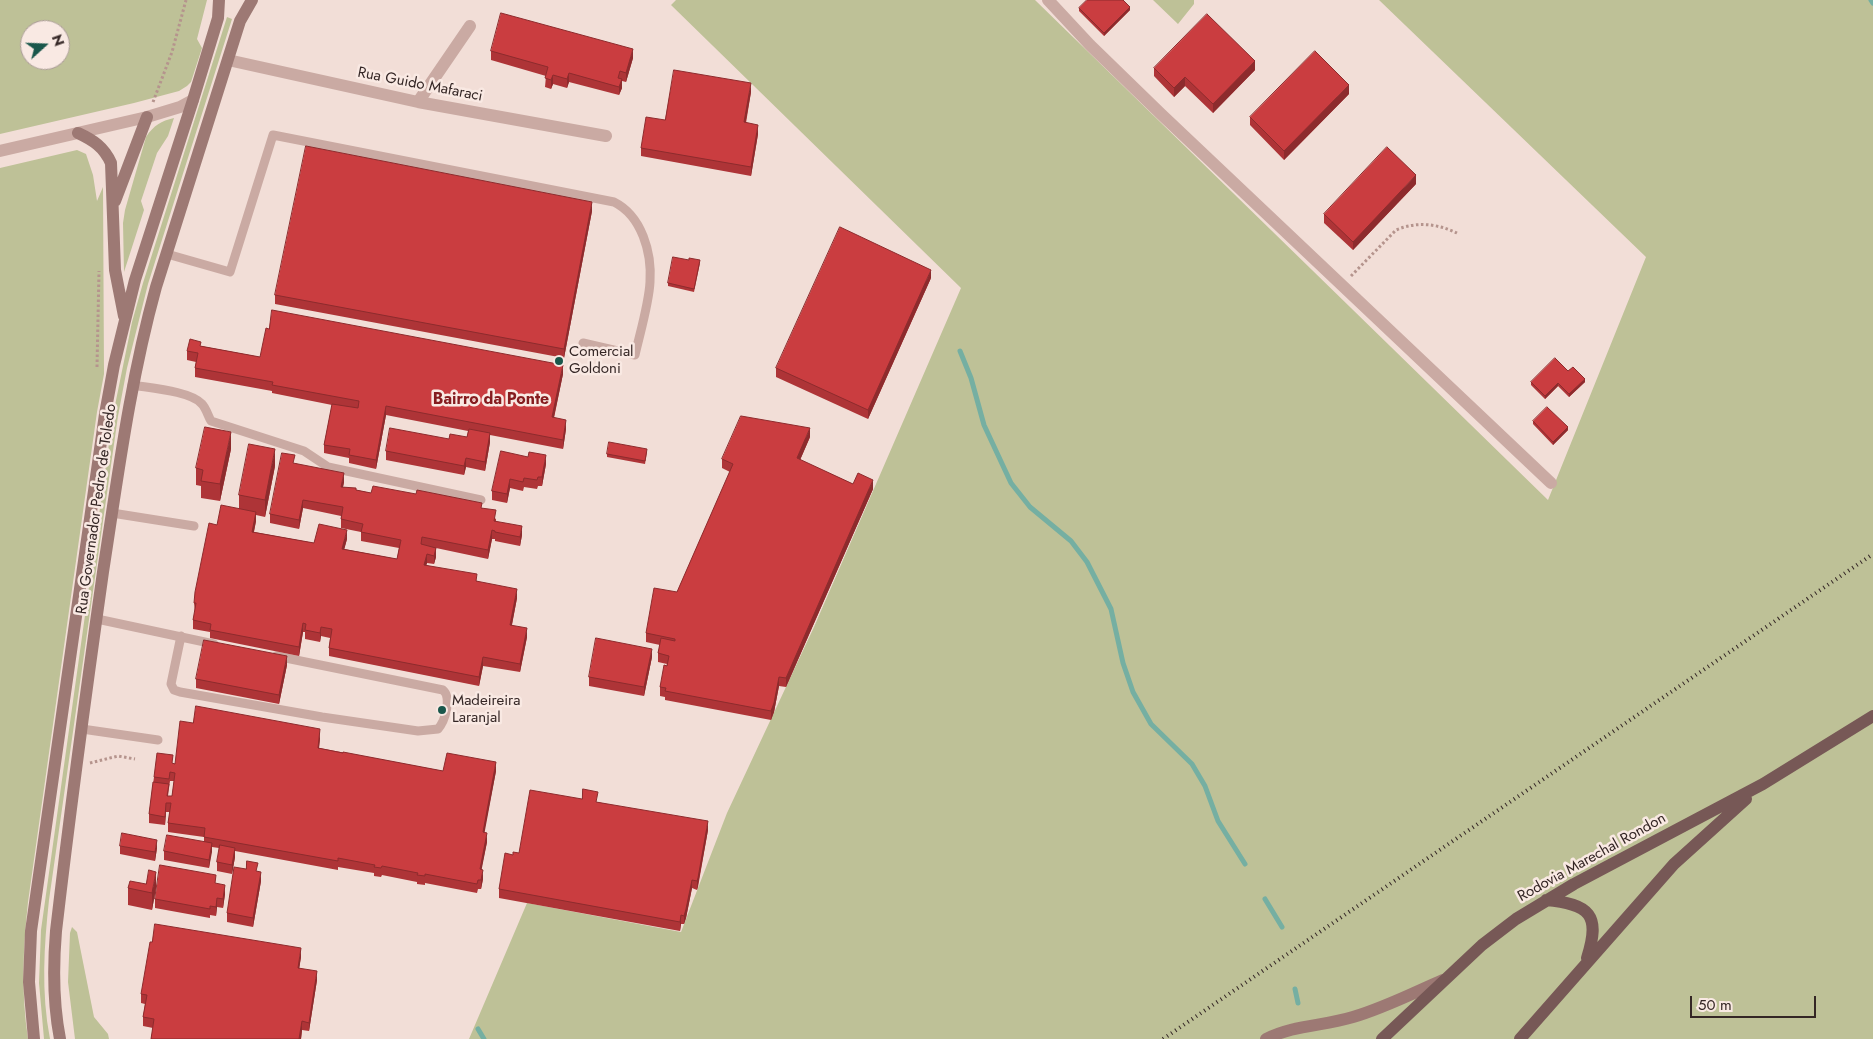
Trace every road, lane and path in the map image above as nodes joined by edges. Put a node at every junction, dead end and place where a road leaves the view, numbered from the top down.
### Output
1 (186, 0) edge
2 (219, 0) edge
3 (252, 0) edge
4 (1048, 0) edge
5 (470, 26) dead end
6 (228, 60) junction
7 (194, 100) junction
8 (418, 102) junction
9 (147, 117) junction
10 (78, 133) junction
11 (606, 136) dead end
12 (0, 151) edge
13 (113, 206) junction
14 (1458, 233) dead end
15 (167, 254) junction
16 (1341, 286) junction
17 (124, 320) junction
18 (583, 343) dead end
19 (132, 385) junction
20 (1551, 483) dead end
21 (480, 500) dead end
22 (112, 513) junction
23 (194, 526) dead end
24 (97, 618) junction
25 (181, 636) junction
26 (224, 646) edge
27 (263, 654) edge
28 (1873, 716) edge
29 (82, 729) junction
30 (158, 740) dead end
31 (135, 759) dead end
32 (77, 767) junction
33 (1763, 784) junction
34 (1546, 900) junction
35 (1585, 964) junction
36 (1445, 980) junction
37 (34, 1039) edge
38 (60, 1039) edge
39 (1266, 1039) edge
40 (1382, 1039) edge
41 (1520, 1039) edge

1 - 9 path
2 - 7 main road, Rua Governador Pedro de Toledo
3 - 6 main road, Rua Governador Pedro de Toledo
4 - 16 street
5 - 8 street
6 - 8 street, Rua Guido Mafaraci
6 - 15 main road, Rua Governador Pedro de Toledo
7 - 9 street
7 - 17 main road, Rua Governador Pedro de Toledo
8 - 11 street, Rua Guido Mafaraci
9 - 10 street
9 - 13 main road
10 - 12 street
10 - 13 main road
13 - 17 main road
14 - 16 path
15 - 18 lane
15 - 19 main road, Rua Governador Pedro de Toledo
16 - 20 street
17 - 37 main road, Rua Governador Pedro de Toledo
19 - 21 lane
19 - 22 main road, Rua Governador Pedro de Toledo
22 - 23 lane
22 - 24 main road, Rua Governador Pedro de Toledo
24 - 25 lane
24 - 29 main road, Rua Governador Pedro de Toledo
25 - 26 lane
25 - 27 lane
28 - 33 main road, Rodovia Marechal Rondon
29 - 30 lane
29 - 32 main road, Rua Governador Pedro de Toledo
31 - 32 path
32 - 38 main road, Rua Governador Pedro de Toledo
33 - 34 main road, Rodovia Marechal Rondon
33 - 35 main road, Rodovia Marechal Rondon
34 - 35 main road
34 - 36 main road, Rodovia Marechal Rondon
35 - 41 main road, Rodovia Marechal Rondon
36 - 39 main road
36 - 40 main road, Rodovia Marechal Rondon

